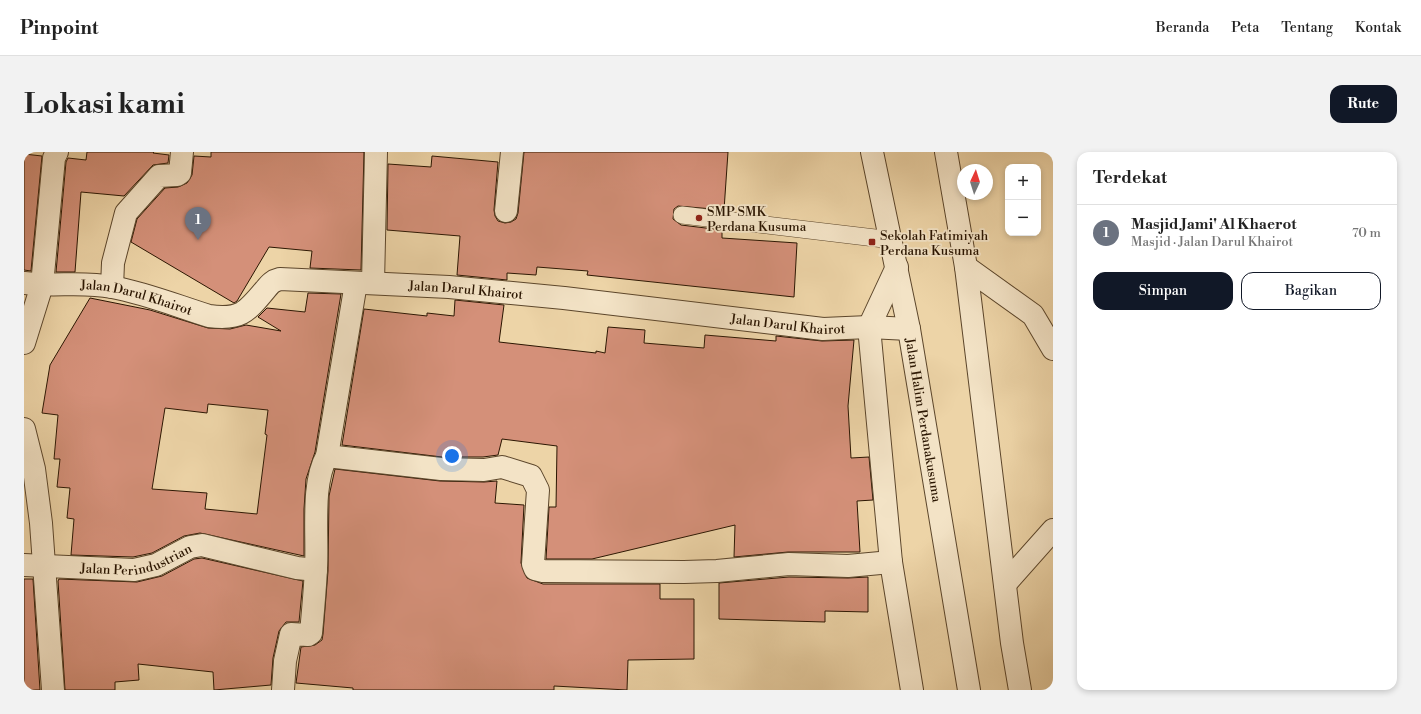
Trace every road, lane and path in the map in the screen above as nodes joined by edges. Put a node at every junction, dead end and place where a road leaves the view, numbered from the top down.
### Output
1 (57, 152) edge
2 (182, 152) edge
3 (376, 152) edge
4 (512, 152) edge
5 (872, 152) edge
6 (946, 152) edge
7 (506, 211) dead end
8 (682, 215) dead end
9 (892, 240) junction
10 (897, 267) junction
11 (966, 267) junction
12 (364, 283) junction
13 (33, 284) edge
14 (112, 287) junction
15 (869, 327) junction
16 (909, 329) junction
17 (24, 343) edge
18 (1053, 349) edge
19 (24, 429) edge
20 (328, 456) junction
21 (1053, 530) edge
22 (891, 562) junction
23 (34, 566) edge
24 (316, 570) junction
25 (1005, 584) junction
26 (53, 690) edge
27 (283, 690) edge
28 (912, 690) edge
29 (969, 690) edge
30 (1020, 690) edge

1 - 13 street
2 - 14 street
3 - 12 street
4 - 7 street
5 - 9 street, Jalan Halim Perdanakusuma
6 - 11 street
8 - 9 lane
9 - 10 street, Jalan Halim Perdanakusuma
10 - 15 street
10 - 16 street, Jalan Halim Perdanakusuma
11 - 18 street
11 - 25 street
12 - 14 street, Jalan Darul Khairot
12 - 15 street, Jalan Darul Khairot
12 - 20 street
13 - 14 street, Jalan Darul Khairot
13 - 17 street
15 - 16 street, Jalan Darul Khairot
15 - 22 street
16 - 29 street, Jalan Halim Perdanakusuma
19 - 23 street
20 - 22 street
20 - 24 street
21 - 25 street
22 - 28 street
23 - 24 street, Jalan Perindustrian
23 - 26 street
24 - 27 street
25 - 30 street

